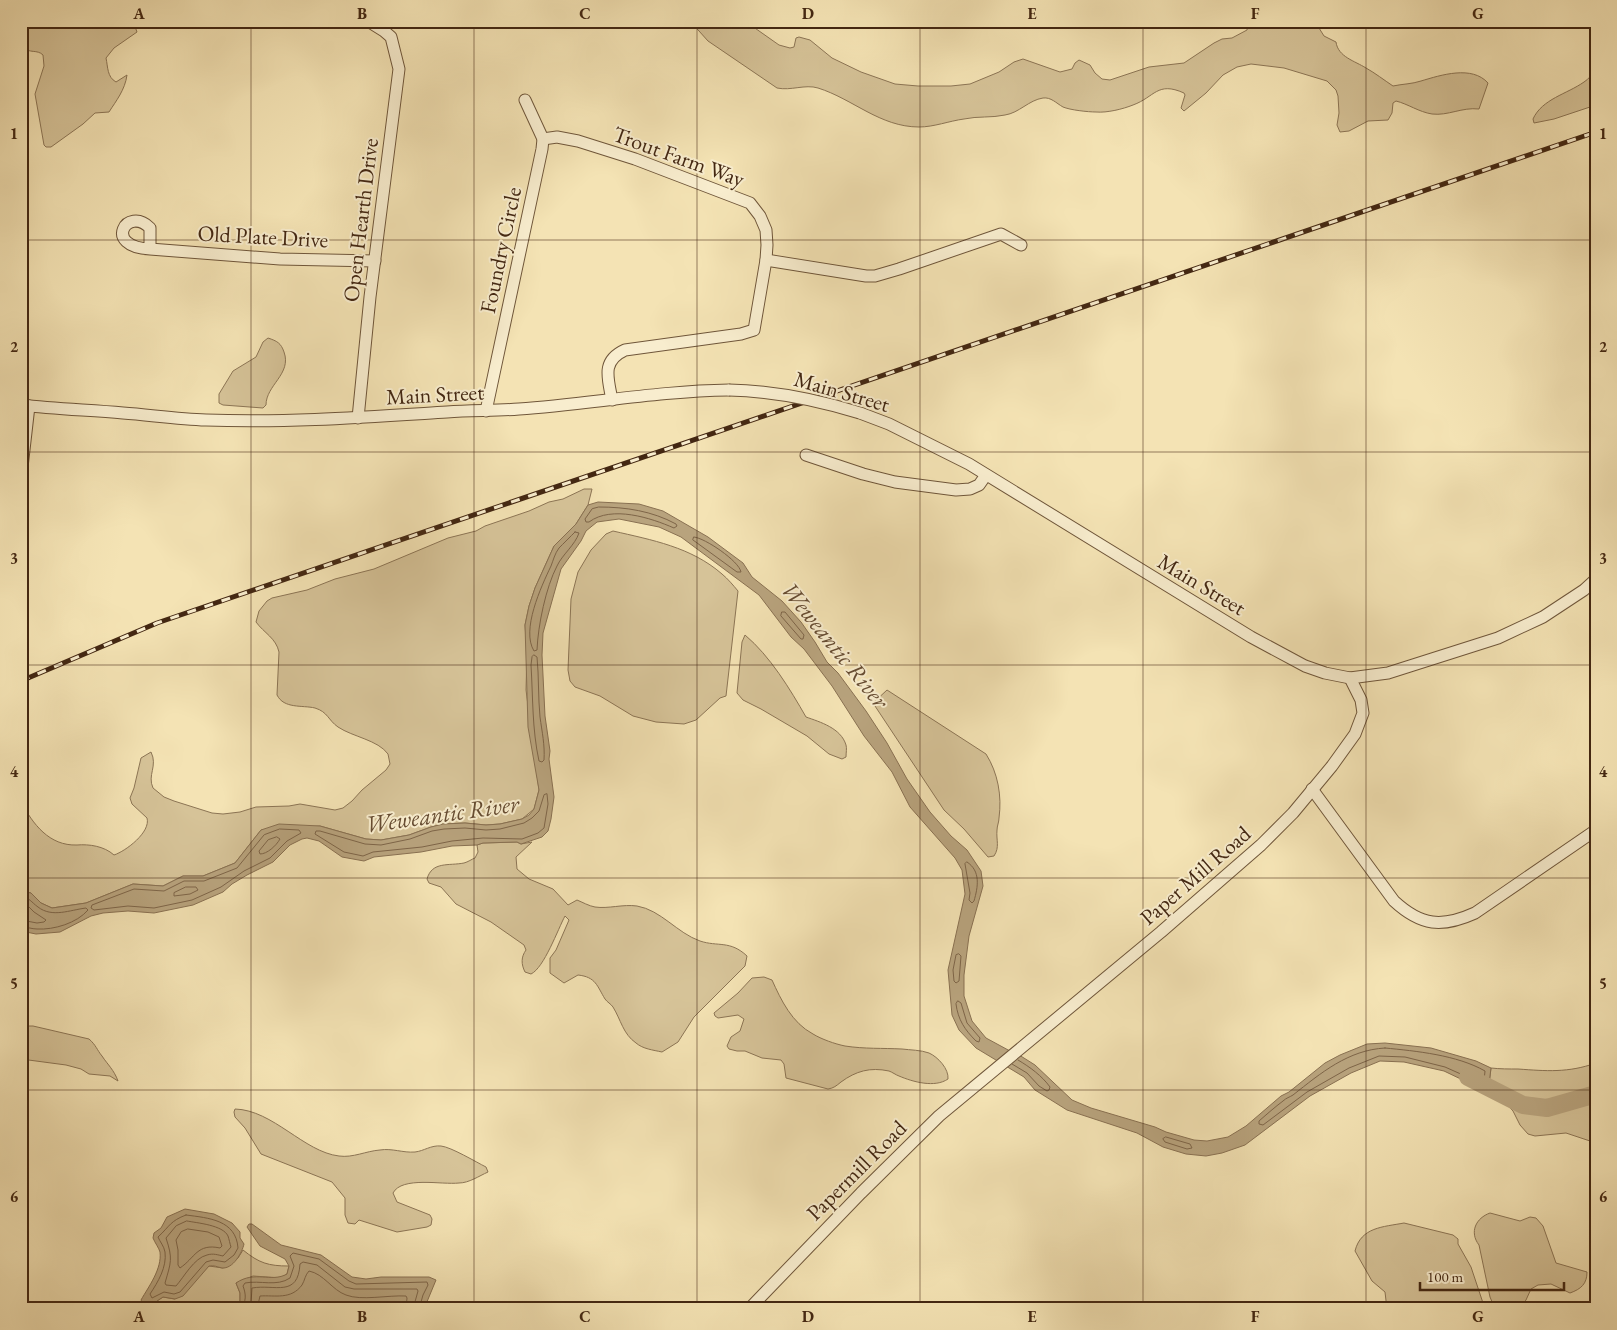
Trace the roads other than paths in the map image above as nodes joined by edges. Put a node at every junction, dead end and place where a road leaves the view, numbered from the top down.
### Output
1 (368, 21) edge
2 (386, 26) edge
3 (525, 100) dead end
4 (543, 139) junction
5 (1021, 245) dead end
6 (150, 249) dead end
7 (766, 260) junction
8 (375, 261) junction
9 (612, 400) junction
10 (25, 406) edge
11 (486, 410) junction
12 (358, 418) junction
13 (806, 455) dead end
14 (986, 475) junction
15 (21, 476) edge
16 (1596, 579) edge
17 (1350, 678) junction
18 (1312, 789) junction
19 (1596, 830) edge
20 (999, 1068) joint
21 (749, 1309) edge

1 - 2 street, Open Hearth Drive
2 - 8 street, Open Hearth Drive
3 - 4 street
4 - 7 street, Trout Farm Way
4 - 11 street, Foundry Circle
5 - 7 street
6 - 8 street, Old Plate Drive
7 - 9 street, Trout Farm Way
8 - 12 street, Open Hearth Drive
9 - 11 street, Main Street
9 - 14 street, Main Street, bridge
10 - 12 street, Main Street
10 - 15 street
11 - 12 street, Main Street
13 - 14 street
14 - 17 street, Main Street
16 - 17 street, Main Street
17 - 18 street, Paper Mill Road
18 - 19 street
18 - 20 street, Paper Mill Road
20 - 21 street, Papermill Road

